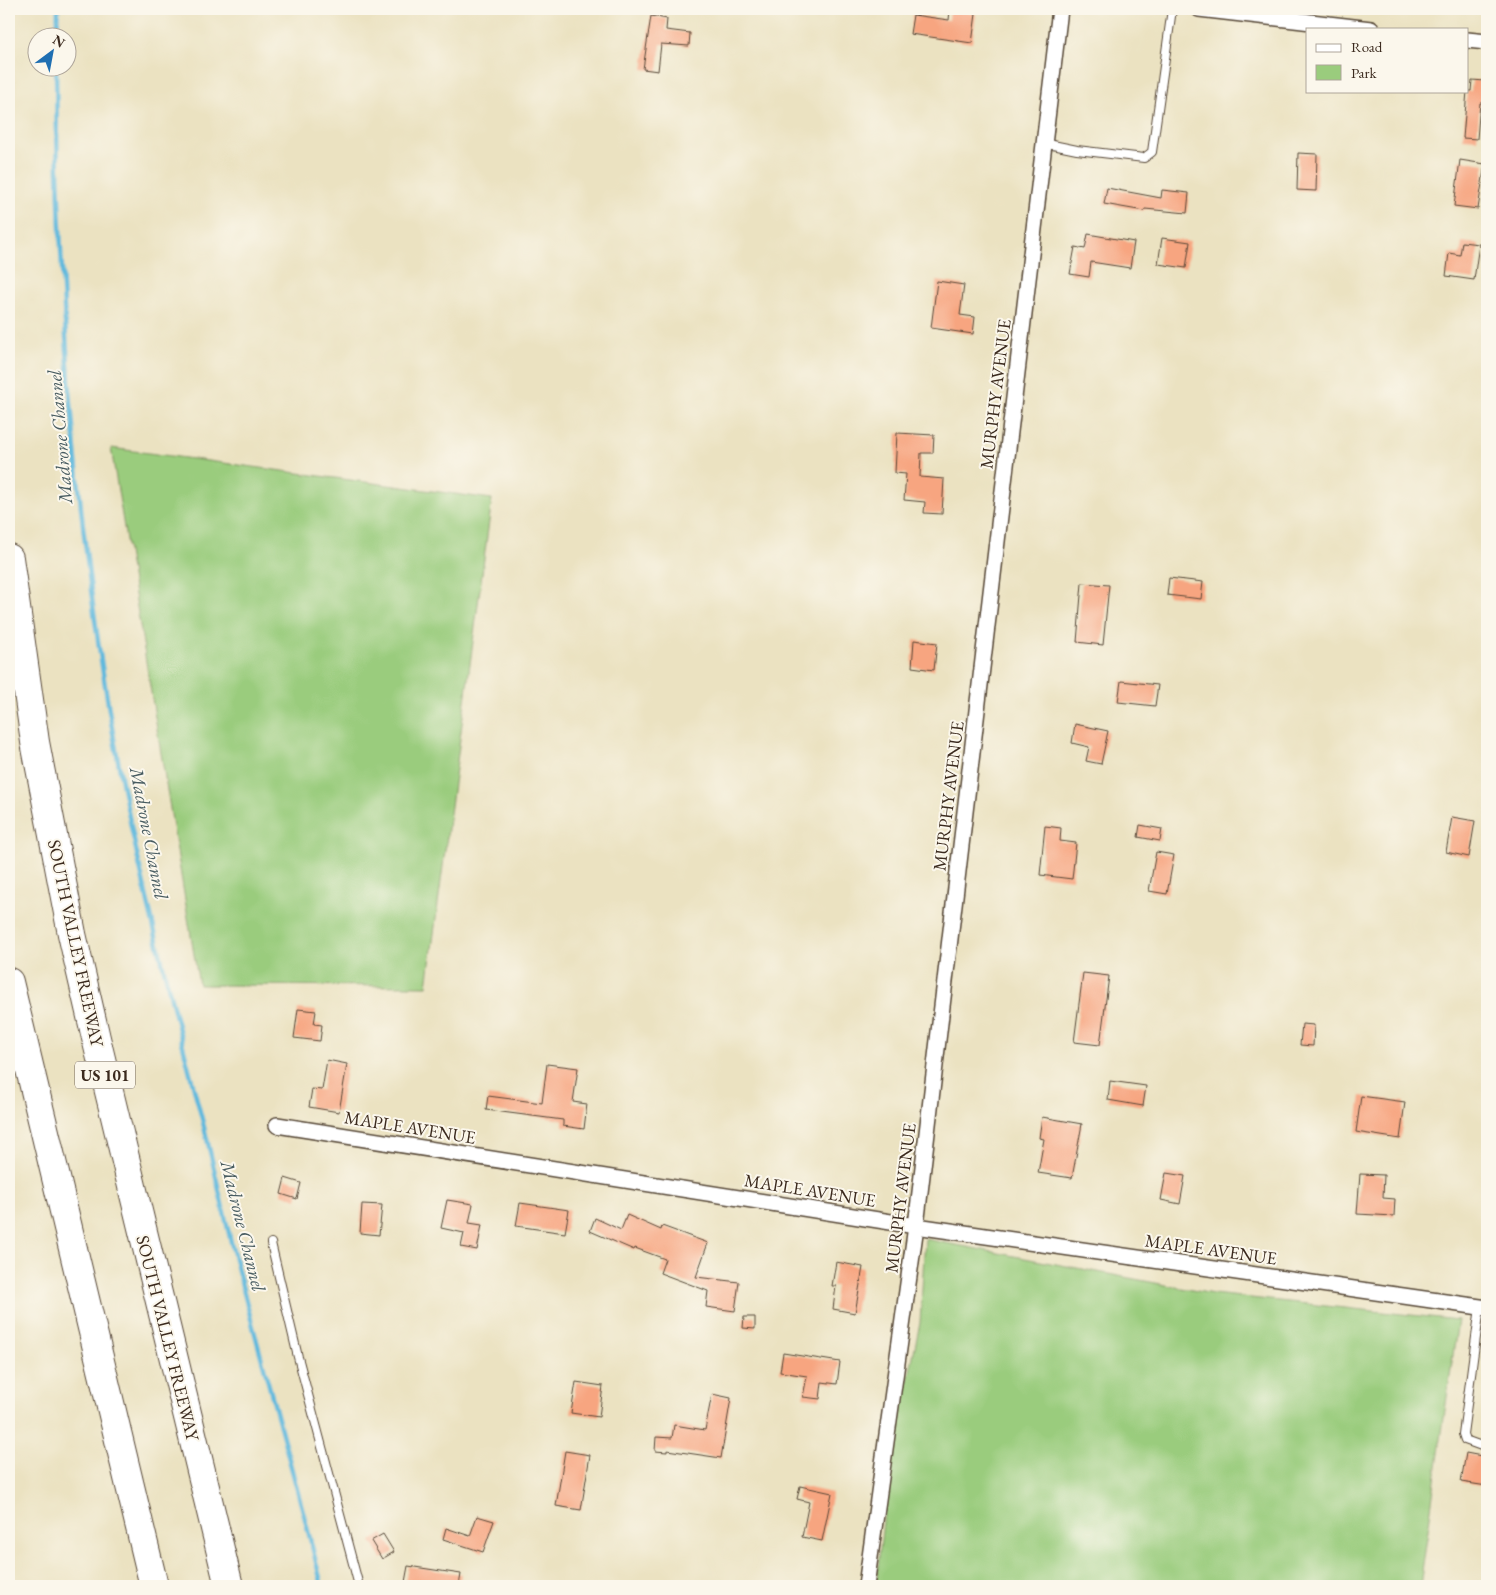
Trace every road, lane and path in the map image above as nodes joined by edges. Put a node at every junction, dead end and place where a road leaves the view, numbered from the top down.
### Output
1 (1060, 9) edge
2 (1172, 9) edge
3 (1199, 9) edge
4 (1362, 28) edge
5 (1468, 40) edge
6 (1487, 42) edge
7 (1043, 143) junction
8 (9, 558) edge
9 (9, 982) edge
10 (277, 1126) dead end
11 (916, 1226) junction
12 (271, 1243) dead end
13 (1484, 1307) edge
14 (1487, 1448) edge
15 (154, 1586) edge
16 (229, 1586) edge
17 (359, 1586) edge
18 (866, 1586) edge

1 - 7 street, MURPHY AVENUE
2 - 7 lane
3 - 4 street
5 - 6 street
7 - 11 street, MURPHY AVENUE
8 - 16 highway, SOUTH VALLEY FREEWAY / US 101
9 - 15 highway
10 - 11 street, MAPLE AVENUE
11 - 13 street, MAPLE AVENUE
11 - 18 street, MURPHY AVENUE
12 - 17 lane
13 - 14 lane

